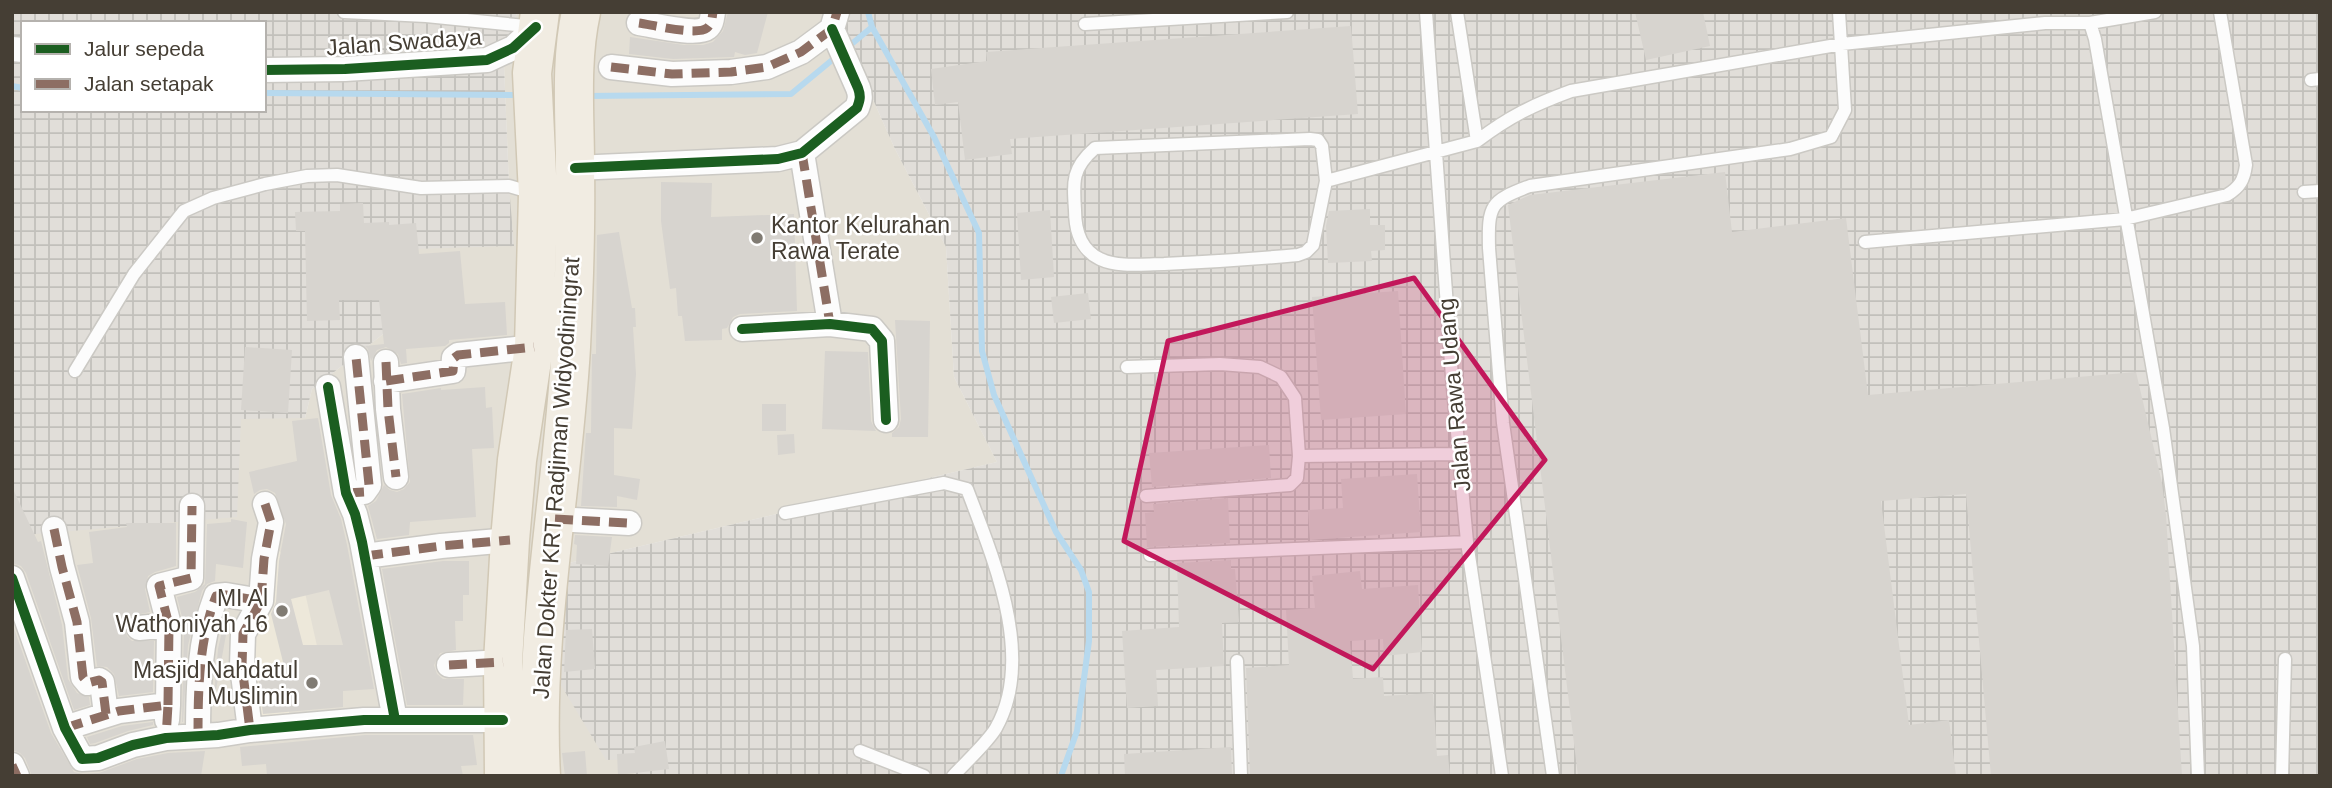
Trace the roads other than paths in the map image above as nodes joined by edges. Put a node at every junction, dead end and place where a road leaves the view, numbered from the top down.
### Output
1 (344, 12) edge
2 (713, 12) edge
3 (1287, 12) edge
4 (1426, 12) edge
5 (1457, 12) edge
6 (1839, 12) edge
7 (2155, 12) edge
8 (2220, 12) edge
9 (538, 19) edge
10 (580, 20) edge
11 (639, 23) dead end
12 (2090, 23) junction
13 (1085, 24) dead end
14 (836, 27) edge
15 (1842, 44) junction
16 (266, 70) edge
17 (593, 70) junction
18 (1477, 141) junction
19 (802, 152) junction
20 (1435, 154) junction
21 (1326, 181) junction
22 (562, 184) junction
23 (2320, 191) edge
24 (2304, 192) dead end
25 (2125, 219) junction
26 (1865, 242) dead end
27 (830, 324) junction
28 (742, 329) dead end
29 (534, 347) junction
30 (356, 357) dead end
31 (1127, 367) dead end
32 (75, 371) dead end
33 (328, 387) dead end
34 (886, 420) dead end
35 (1458, 454) junction
36 (1299, 456) junction
37 (396, 477) dead end
38 (346, 493) junction
39 (1146, 496) dead end
40 (265, 504) dead end
41 (192, 506) dead end
42 (785, 513) dead end
43 (555, 519) junction
44 (629, 523) dead end
45 (54, 529) dead end
46 (510, 540) junction
47 (1466, 542) junction
48 (1150, 555) dead end
49 (365, 556) junction
50 (12, 578) edge
51 (261, 601) junction
52 (169, 625) junction
53 (139, 628) dead end
54 (2285, 659) dead end
55 (1237, 661) dead end
56 (503, 662) junction
57 (449, 665) dead end
58 (168, 705) junction
59 (106, 714) junction
60 (395, 720) junction
61 (503, 720) junction
62 (65, 728) junction
63 (250, 730) junction
64 (198, 736) junction
65 (166, 738) junction
66 (860, 751) dead end
67 (12, 765) edge
68 (17, 776) edge
69 (504, 776) edge
70 (541, 776) edge
71 (924, 776) edge
72 (953, 776) edge
73 (1241, 776) edge
74 (1502, 776) edge
75 (1553, 776) edge
76 (2198, 776) edge
77 (2282, 776) edge

1 - 9 lane
2 - 11 street
3 - 13 lane
4 - 20 lane, Jalan Rawa Udang
5 - 18 lane
6 - 15 lane
7 - 12 lane
8 - 25 lane
9 - 10 main road
9 - 16 street, Jalan Swadaya
9 - 22 main road, Jalan Dokter KRT Radjiman Widyodiningrat
10 - 17 main road, Jalan Dokter KRT Radjiman Widyodiningrat
12 - 15 lane
12 - 25 lane
14 - 17 street
14 - 19 street
15 - 18 lane
15 - 75 lane
17 - 22 main road, Jalan Dokter KRT Radjiman Widyodiningrat
18 - 20 lane
19 - 22 street
19 - 27 street
20 - 21 lane
20 - 35 lane, Jalan Rawa Udang
21 - 21 lane
22 - 29 main road, Jalan Dokter KRT Radjiman Widyodiningrat
22 - 32 lane
22 - 43 main road, Jalan Dokter KRT Radjiman Widyodiningrat
23 - 24 lane
25 - 26 lane
25 - 76 lane
27 - 28 street
27 - 34 street
29 - 37 street
29 - 46 main road, Jalan Dokter KRT Radjiman Widyodiningrat
30 - 38 street
31 - 36 lane
33 - 38 street
35 - 36 lane
35 - 47 lane, Jalan Rawa Udang
36 - 39 lane
38 - 49 street
40 - 51 street
41 - 52 street
42 - 72 lane
43 - 44 street
43 - 70 main road, Jalan Dokter KRT Radjiman Widyodiningrat
45 - 59 street
46 - 49 street
46 - 56 main road, Jalan Dokter KRT Radjiman Widyodiningrat
47 - 48 lane
47 - 74 lane, Jalan Rawa Udang
49 - 60 street
50 - 62 street
51 - 63 street
51 - 64 street
52 - 53 street
52 - 58 street
54 - 77 lane
55 - 73 lane
56 - 57 street
56 - 61 main road, Jalan Dokter KRT Radjiman Widyodiningrat
58 - 59 street
58 - 65 street
59 - 62 street
60 - 61 street
60 - 63 street
61 - 69 main road, Jalan Dokter KRT Radjiman Widyodiningrat
62 - 65 street
63 - 64 street
64 - 65 street
66 - 71 lane
67 - 68 street

